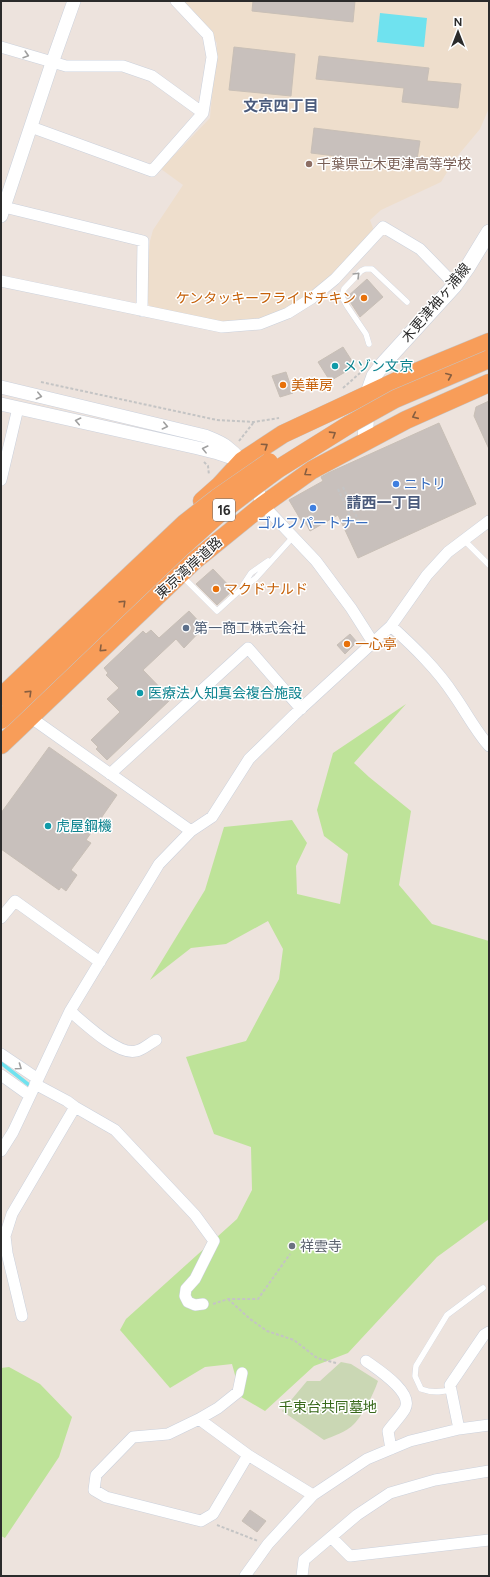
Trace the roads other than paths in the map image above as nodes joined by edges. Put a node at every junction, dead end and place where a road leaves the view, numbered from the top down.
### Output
1 (74, 1) edge
2 (176, 1) edge
3 (1, 49) edge
4 (52, 63) junction
5 (203, 113) junction
6 (31, 127) junction
7 (3, 212) edge
8 (489, 232) edge
9 (1, 281) edge
10 (455, 285) junction
11 (407, 302) dead end
12 (142, 311) junction
13 (489, 342) edge
14 (369, 344) dead end
15 (489, 359) edge
16 (489, 383) edge
17 (1, 387) edge
18 (368, 393) junction
19 (1, 404) edge
20 (18, 408) junction
21 (366, 441) junction
22 (308, 450) junction
23 (242, 461) junction
24 (1, 480) edge
25 (263, 505) junction
26 (489, 521) edge
27 (293, 537) junction
28 (464, 540) junction
29 (489, 565) edge
30 (180, 574) junction
31 (391, 626) junction
32 (374, 644) junction
33 (1, 691) edge
34 (1, 697) edge
35 (301, 709) junction
36 (30, 717) junction
37 (1, 720) edge
38 (1, 745) edge
39 (489, 746) edge
40 (110, 774) junction
41 (191, 831) junction
42 (1, 918) edge
43 (100, 962) junction
44 (70, 1011) junction
45 (156, 1040) dead end
46 (1, 1054) edge
47 (1, 1075) edge
48 (36, 1082) junction
49 (29, 1095) junction
50 (75, 1107) junction
51 (1, 1151) edge
52 (483, 1288) dead end
53 (203, 1304) road end
54 (22, 1316) dead end
55 (489, 1332) edge
56 (366, 1361) dead end
57 (242, 1373) dead end
58 (451, 1390) junction
59 (198, 1419) junction
60 (489, 1425) edge
61 (458, 1429) junction
62 (391, 1449) junction
63 (248, 1455) junction
64 (489, 1471) edge
65 (313, 1495) junction
66 (331, 1537) junction
67 (489, 1540) edge
68 (245, 1576) edge
69 (302, 1576) edge

1 - 4 street
2 - 5 street
3 -> 4 street
4 - 5 street
4 - 6 street
5 - 6 street
6 - 7 street
7 - 12 street
8 - 10 main road, 木更津袖ヶ浦線
9 - 12 street
10 - 12 street
10 - 18 main road, 木更津袖ヶ浦線
14 -> 11 lane
13 - 18 highway, 16
22 -> 15 highway, 東京湾岸道路 / 16, bridge
16 -> 21 highway, 東京湾岸道路 / 16
17 -> 23 street
18 - 21 main road, 木更津袖ヶ浦線
23 -> 18 highway, 16
19 - 20 street
23 -> 20 street
20 - 24 street
21 -> 25 highway, 東京湾岸道路 / 16
22 - 34 highway, 16, bridge
37 -> 22 highway, 東京湾岸道路 / 16, bridge
23 - 25 street
23 - 33 highway, 16
25 - 27 street
25 - 30 highway, 東京湾岸道路 / 16
26 - 28 street
27 - 30 lane
27 - 32 street
28 - 29 lane
28 - 31 street
30 -> 36 highway, 東京湾岸道路 / 16
31 - 32 street
31 - 39 street
32 - 35 street
35 - 40 street
35 - 41 street
36 - 38 highway, 東京湾岸道路 / 16
36 - 40 street
40 - 41 street
41 - 43 street
42 - 43 street
43 - 44 street
44 - 45 street
44 - 48 street
46 -> 48 street
47 - 49 street
48 - 49 street
48 - 50 street
49 - 51 street
50 - 53 street
50 - 54 street
52 - 58 lane
55 - 58 street
56 - 62 street
57 - 59 street
58 - 61 street
59 - 63 street
59 - 63 street
60 - 61 street
61 - 62 street
62 - 65 street
63 - 65 street
64 - 66 street
65 - 68 street
66 - 67 street
66 - 69 street

